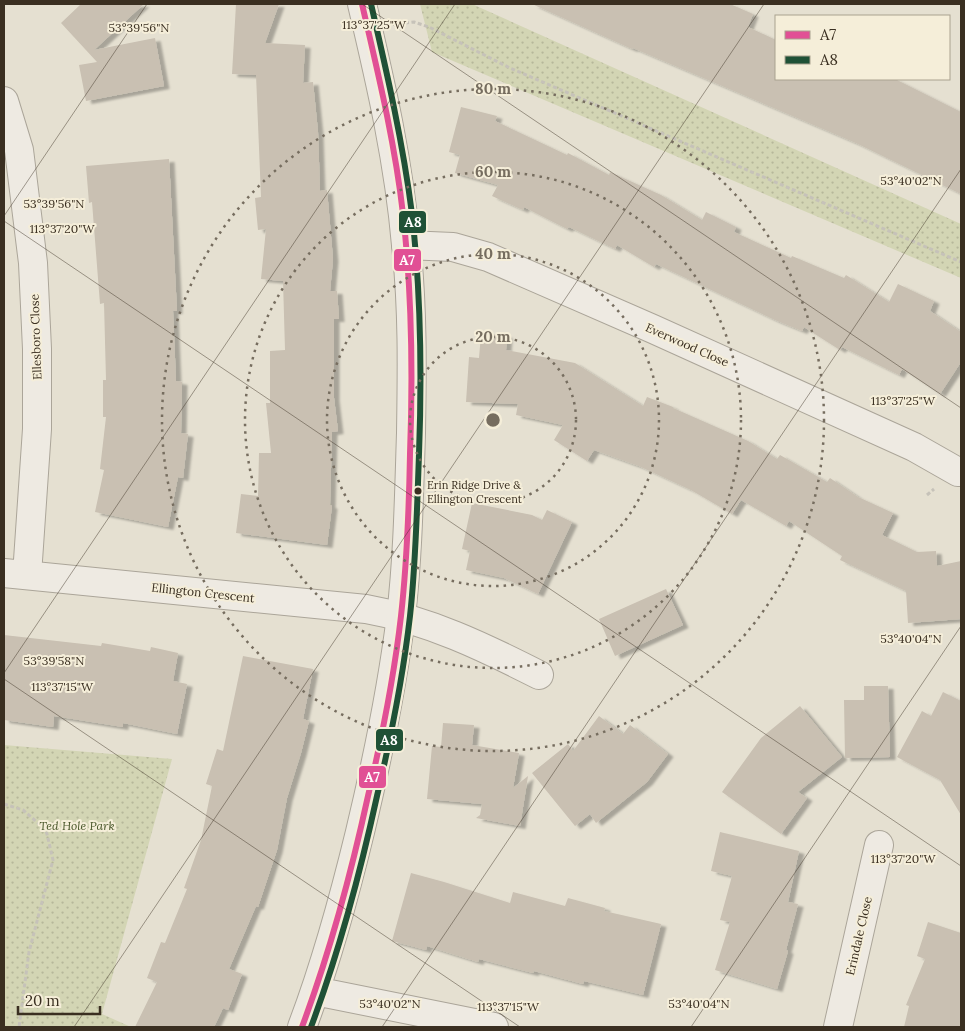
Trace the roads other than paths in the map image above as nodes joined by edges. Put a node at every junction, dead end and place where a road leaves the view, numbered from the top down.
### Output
1 (362, 4) edge
2 (4, 101) edge
3 (406, 245) junction
4 (958, 472) dead end
5 (15, 574) edge
6 (400, 617) junction
7 (539, 675) dead end
8 (879, 845) dead end
9 (316, 991) junction
10 (302, 1027) edge
11 (494, 1027) edge
12 (838, 1027) edge

1 - 3 street
2 - 5 street, Ellesboro Close
3 - 4 street, Everwood Close
3 - 6 street
5 - 6 street, Ellington Crescent
6 - 7 street, Ellington Crescent
6 - 9 street
8 - 12 street, Erindale Close
9 - 10 street
9 - 11 street

